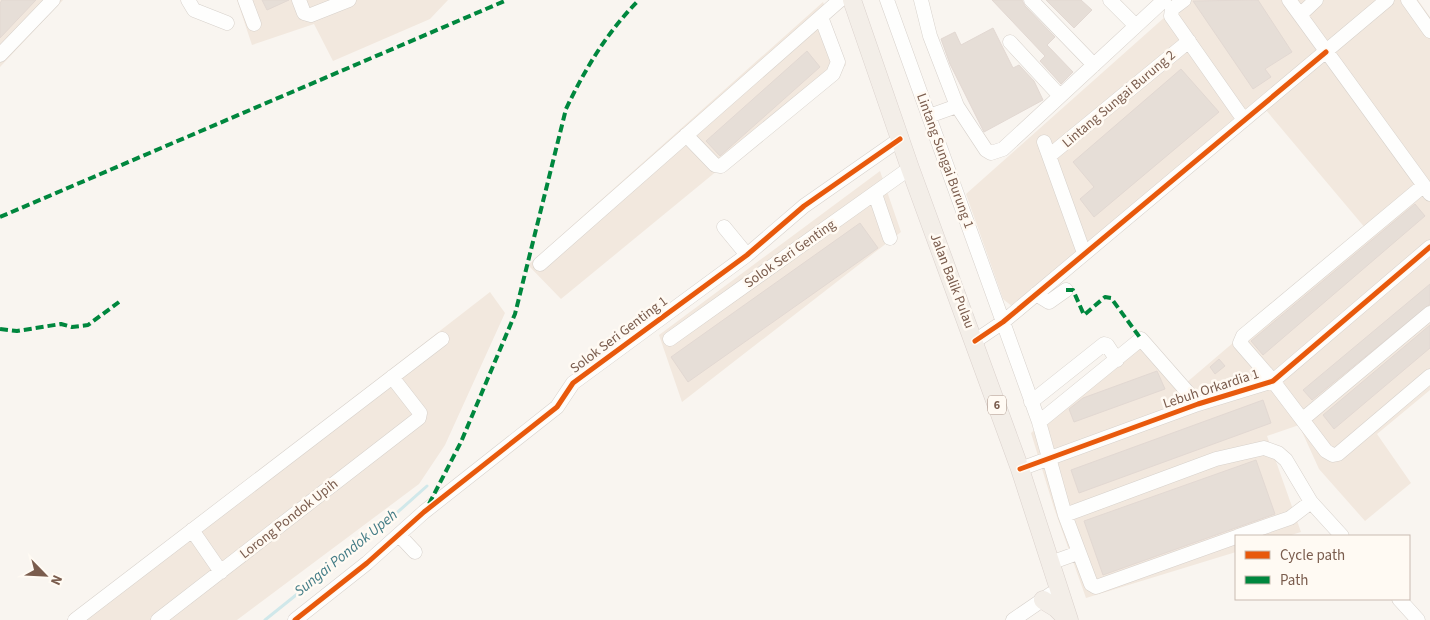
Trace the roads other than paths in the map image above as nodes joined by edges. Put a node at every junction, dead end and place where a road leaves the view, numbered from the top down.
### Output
1 (53, 0) edge
2 (188, 0) edge
3 (245, 0) edge
4 (299, 0) edge
5 (350, 0) edge
6 (840, 0) edge
7 (852, 0) edge
8 (887, 0) edge
9 (921, 0) edge
10 (1031, 0) edge
11 (1110, 0) edge
12 (1164, 0) edge
13 (1184, 0) edge
14 (1289, 0) edge
15 (1316, 0) edge
16 (1387, 0) edge
17 (1408, 0) edge
18 (1300, 15) junction
19 (821, 17) junction
20 (226, 23) dead end
21 (254, 24) dead end
22 (1136, 26) junction
23 (1430, 31) edge
24 (1189, 41) junction
25 (1010, 42) dead end
26 (1326, 52) junction
27 (0, 55) edge
28 (1094, 65) junction
29 (1060, 96) junction
30 (957, 106) junction
31 (929, 116) junction
32 (1244, 120) junction
33 (686, 135) junction
34 (900, 139) junction
35 (1044, 142) dead end
36 (1049, 156) junction
37 (910, 168) junction
38 (1427, 190) edge
39 (875, 194) junction
40 (724, 227) dead end
41 (890, 238) dead end
42 (1430, 247) edge
43 (1084, 252) junction
44 (747, 255) junction
45 (540, 264) dead end
46 (1066, 290) dead end
47 (1036, 294) junction
48 (1430, 313) edge
49 (1003, 322) junction
50 (442, 339) dead end
51 (670, 339) dead end
52 (974, 340) junction
53 (1117, 360) junction
54 (1430, 376) edge
55 (392, 377) junction
56 (1273, 380) junction
57 (1031, 402) junction
58 (1198, 404) junction
59 (1303, 419) junction
60 (1039, 422) junction
61 (1048, 459) junction
62 (1020, 470) junction
63 (1311, 502) junction
64 (1065, 515) junction
65 (192, 530) junction
66 (399, 535) junction
67 (1243, 535) edge
68 (1341, 535) edge
69 (1235, 538) edge
70 (415, 552) dead end
71 (1078, 553) junction
72 (1050, 563) junction
73 (221, 572) junction
74 (1059, 589) junction
75 (1043, 600) junction
76 (1400, 600) edge
77 (75, 620) edge
78 (158, 620) edge
79 (295, 620) edge
80 (1013, 620) edge
81 (1068, 620) edge
82 (1418, 620) edge

1 - 27 street
2 - 20 street
3 - 21 street
4 - 5 street
6 - 19 street
7 - 34 main road, Jalan Balik Pulau / 6
8 - 31 street, Lintang Sungai Burung 1
9 - 30 street
10 - 28 street
11 - 22 street
12 - 22 street
13 - 24 street
14 - 18 street
15 - 18 street
16 - 26 street
17 - 23 street
18 - 26 street
19 - 33 street
19 - 33 street
22 - 28 street
24 - 32 street
24 - 36 street, Lintang Sungai Burung 2
25 - 29 street
26 - 32 street
26 - 38 street
28 - 29 street
29 - 30 street
30 - 31 street
31 - 49 street, Lintang Sungai Burung 1
32 - 43 street
33 - 45 street
34 - 37 main road, Jalan Balik Pulau / 6
34 - 44 street, Solok Seri Genting 1
35 - 36 street
36 - 43 street
37 - 39 street, Solok Seri Genting
37 - 52 main road, Jalan Balik Pulau / 6
38 - 56 street
39 - 41 street
39 - 51 street, Solok Seri Genting
40 - 44 street
42 - 56 street, Lebuh Orkardia 1
43 - 47 street
44 - 66 street, Solok Seri Genting 1
46 - 47 street
47 - 49 street
48 - 59 street
49 - 52 street
49 - 57 street, Lintang Sungai Burung 1
50 - 55 street
52 - 62 main road, Jalan Balik Pulau / 6
53 - 57 street
53 - 58 street
53 - 60 street
54 - 59 street
55 - 65 street
55 - 73 street, Lorong Pondok Upih
56 - 58 street, Lebuh Orkardia 1
56 - 59 street
57 - 60 street, Lintang Sungai Burung 1
58 - 61 street, Lebuh Orkardia 1
60 - 61 street, Lintang Sungai Burung 1
61 - 62 street, Lebuh Orkardia 1
61 - 64 street, Lintang Sungai Burung 1
62 - 72 main road, Jalan Balik Pulau / 6
63 - 64 street
63 - 67 street
63 - 68 street
64 - 71 street, Lintang Sungai Burung 1
65 - 73 street
65 - 77 street
66 - 70 street
66 - 79 street, Solok Seri Genting 1
69 - 71 street, Lintang Sungai Burung 1
71 - 72 street
72 - 74 main road, Jalan Balik Pulau / 6
73 - 78 street, Lorong Pondok Upih
74 - 75 street
74 - 81 main road, Jalan Balik Pulau / 6
75 - 80 street
75 - 81 main road
76 - 82 street

